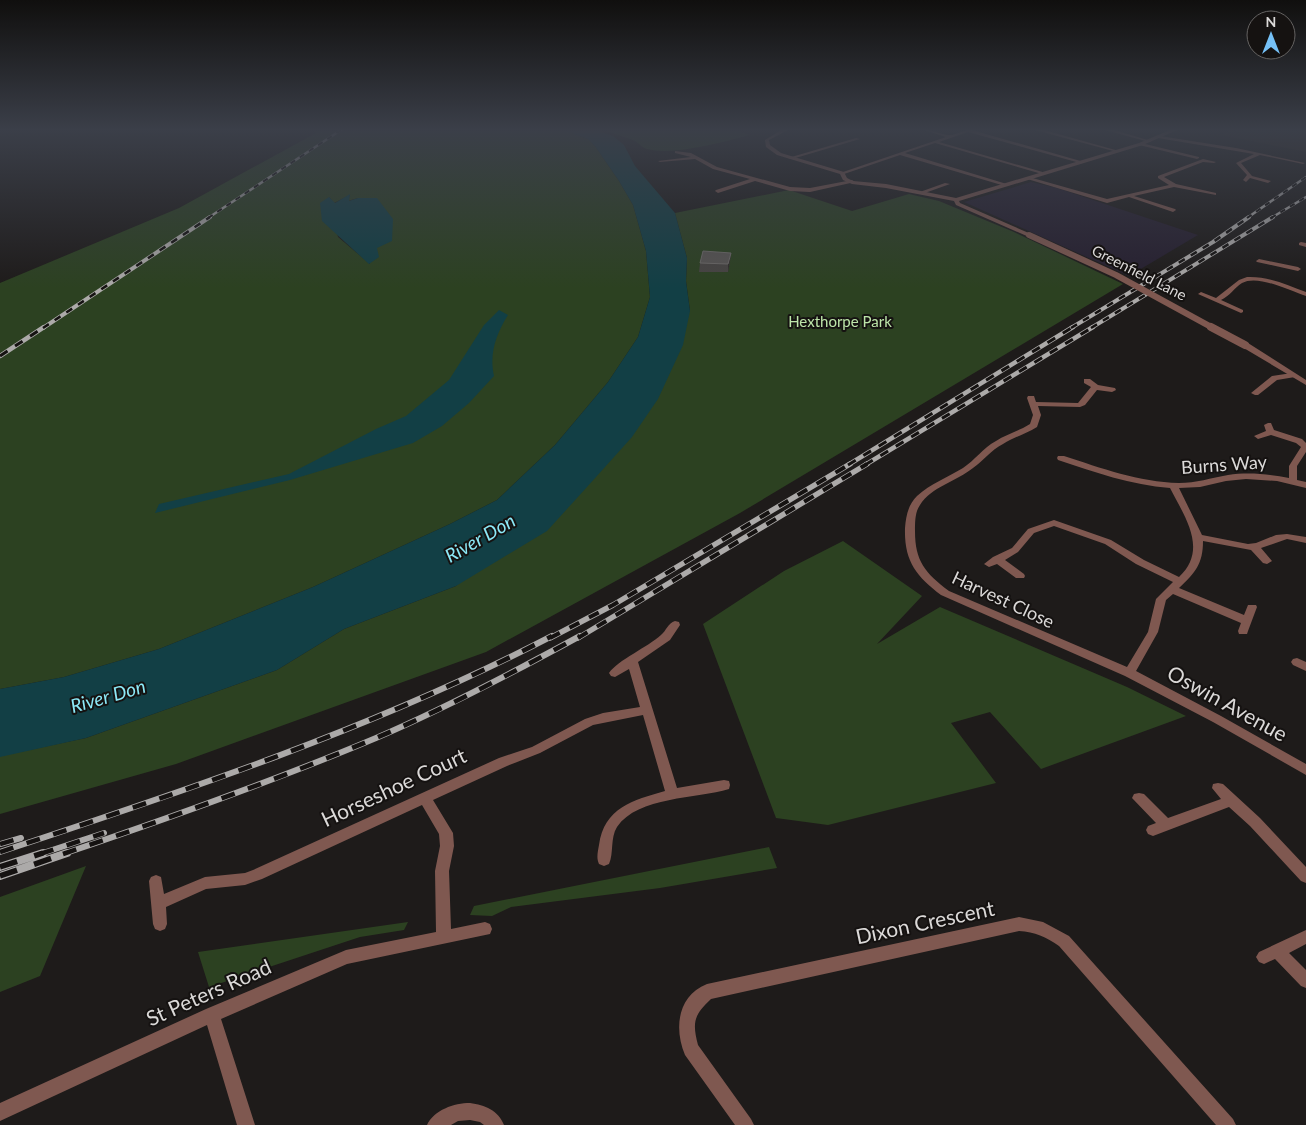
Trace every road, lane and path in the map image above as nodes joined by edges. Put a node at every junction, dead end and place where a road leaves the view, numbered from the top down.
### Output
1 (745, 182) edge
2 (763, 182) edge
3 (849, 182) edge
4 (855, 182) edge
5 (999, 182) edge
6 (1014, 182) edge
7 (1046, 182) edge
8 (1170, 182) edge
9 (927, 183) dead end
10 (947, 184) dead end
11 (1174, 184) junction
12 (1007, 185) junction
13 (939, 186) junction
14 (718, 191) dead end
15 (1221, 191) dead end
16 (920, 192) junction
17 (1214, 194) junction
18 (1129, 196) junction
19 (1208, 197) dead end
20 (956, 200) junction
21 (1173, 210) dead end
22 (1260, 261) dead end
23 (1275, 264) junction
24 (1298, 269) dead end
25 (1267, 281) junction
26 (1201, 294) dead end
27 (1306, 294) edge
28 (1216, 300) junction
29 (1241, 311) dead end
30 (1292, 374) junction
31 (1087, 380) dead end
32 (1306, 383) edge
33 (1096, 388) junction
34 (1112, 390) dead end
35 (1255, 394) dead end
36 (1258, 436) dead end
37 (1304, 444) edge
38 (1062, 458) dead end
39 (1293, 481) junction
40 (1173, 484) junction
41 (1306, 484) edge
42 (1049, 512) dead end
43 (1054, 523) junction
44 (1197, 537) junction
45 (1306, 540) edge
46 (1254, 548) junction
47 (1266, 561) dead end
48 (1020, 576) dead end
49 (1180, 581) junction
50 (1171, 589) junction
51 (1252, 608) dead end
52 (675, 625) dead end
53 (632, 660) junction
54 (615, 673) dead end
55 (1129, 673) junction
56 (648, 710) junction
57 (1306, 770) edge
58 (724, 785) dead end
59 (1218, 788) dead end
60 (672, 793) junction
61 (426, 798) junction
62 (1139, 798) dead end
63 (1232, 800) junction
64 (1166, 825) junction
65 (1153, 830) dead end
66 (604, 860) dead end
67 (1306, 877) edge
68 (156, 880) dead end
69 (158, 903) junction
70 (160, 924) dead end
71 (484, 929) dead end
72 (444, 937) junction
73 (1306, 938) edge
74 (1306, 981) edge
75 (212, 1015) junction
76 (0, 1112) edge
77 (246, 1125) edge
78 (436, 1125) edge
79 (495, 1125) edge
80 (745, 1125) edge
81 (1227, 1125) edge

1 - 14 street
2 - 3 street
4 - 16 street
5 - 12 street
6 - 12 street
7 - 18 street
8 - 11 street
9 - 13 street
10 - 13 street
11 - 17 street
11 - 18 street
12 - 20 street
13 - 16 street
15 - 17 street
16 - 20 street
17 - 19 street
18 - 21 street
20 - 30 street, Greenfield Lane, bridge
22 - 23 street
23 - 24 street
23 - 25 street
25 - 27 street
25 - 28 street
26 - 28 street
28 - 29 street
30 - 32 street, Greenfield Lane
30 - 35 street
31 - 33 street
33 - 34 street
33 - 55 street, Harvest Close
36 - 37 street
37 - 39 street
38 - 40 street, Burns Way
39 - 40 street, Burns Way
39 - 41 street, Burns Way
40 - 44 street
42 - 43 street
43 - 48 street
43 - 49 street
44 - 46 street
44 - 49 street
45 - 46 street
46 - 47 street
49 - 50 street
50 - 51 street
50 - 55 street
52 - 53 street
53 - 54 street
53 - 56 street
55 - 57 street, Oswin Avenue
56 - 60 street
56 - 61 street, Horseshoe Court
58 - 60 street
59 - 63 street
60 - 66 street
61 - 69 street, Horseshoe Court
61 - 72 street
62 - 64 street
63 - 64 street
63 - 67 street
64 - 65 street
68 - 69 street
69 - 70 street
71 - 72 street, St Peters Road
72 - 75 street, St Peters Road
73 - 74 street
75 - 76 street, St Peters Road
75 - 77 street
78 - 79 street
80 - 81 street, Dixon Crescent

